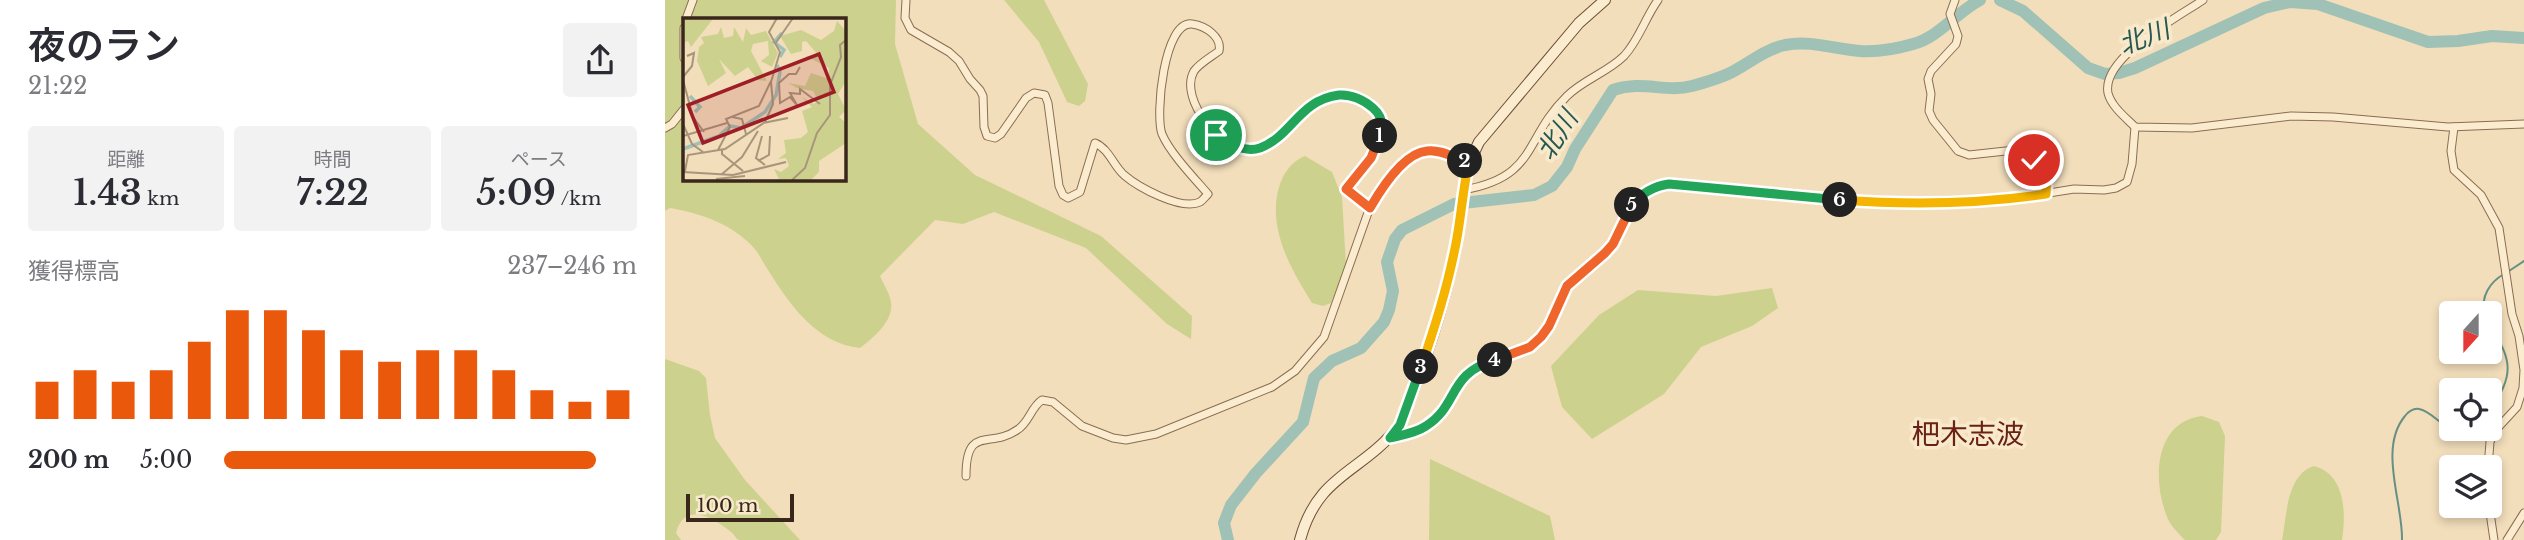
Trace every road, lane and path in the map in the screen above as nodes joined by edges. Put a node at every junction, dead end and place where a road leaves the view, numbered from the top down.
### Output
1 (693, 0) edge
2 (906, 0) edge
3 (1605, 0) edge
4 (1658, 0) edge
5 (1955, 0) edge
6 (2203, 0) edge
7 (686, 18) edge
8 (683, 110) edge
9 (2524, 124) edge
10 (2135, 127) junction
11 (2454, 127) junction
12 (665, 128) edge
13 (1469, 162) junction
14 (1462, 190) junction
15 (2046, 194) junction
16 (1370, 208) junction
17 (1390, 438) junction
18 (2489, 455) edge
19 (966, 476) dead end
20 (2524, 513) edge
21 (2491, 518) edge
22 (1300, 540) edge
23 (2494, 540) edge
24 (2507, 540) edge

1 - 7 street
2 - 16 street
3 - 13 main road
4 - 14 street
5 - 15 street
6 - 10 street
8 - 12 street
9 - 11 street
10 - 11 street
10 - 15 street
11 - 18 street
13 - 14 main road
13 - 16 street
14 - 17 main road
15 - 17 street
16 - 19 street
17 - 22 main road
20 - 24 street
21 - 23 street

